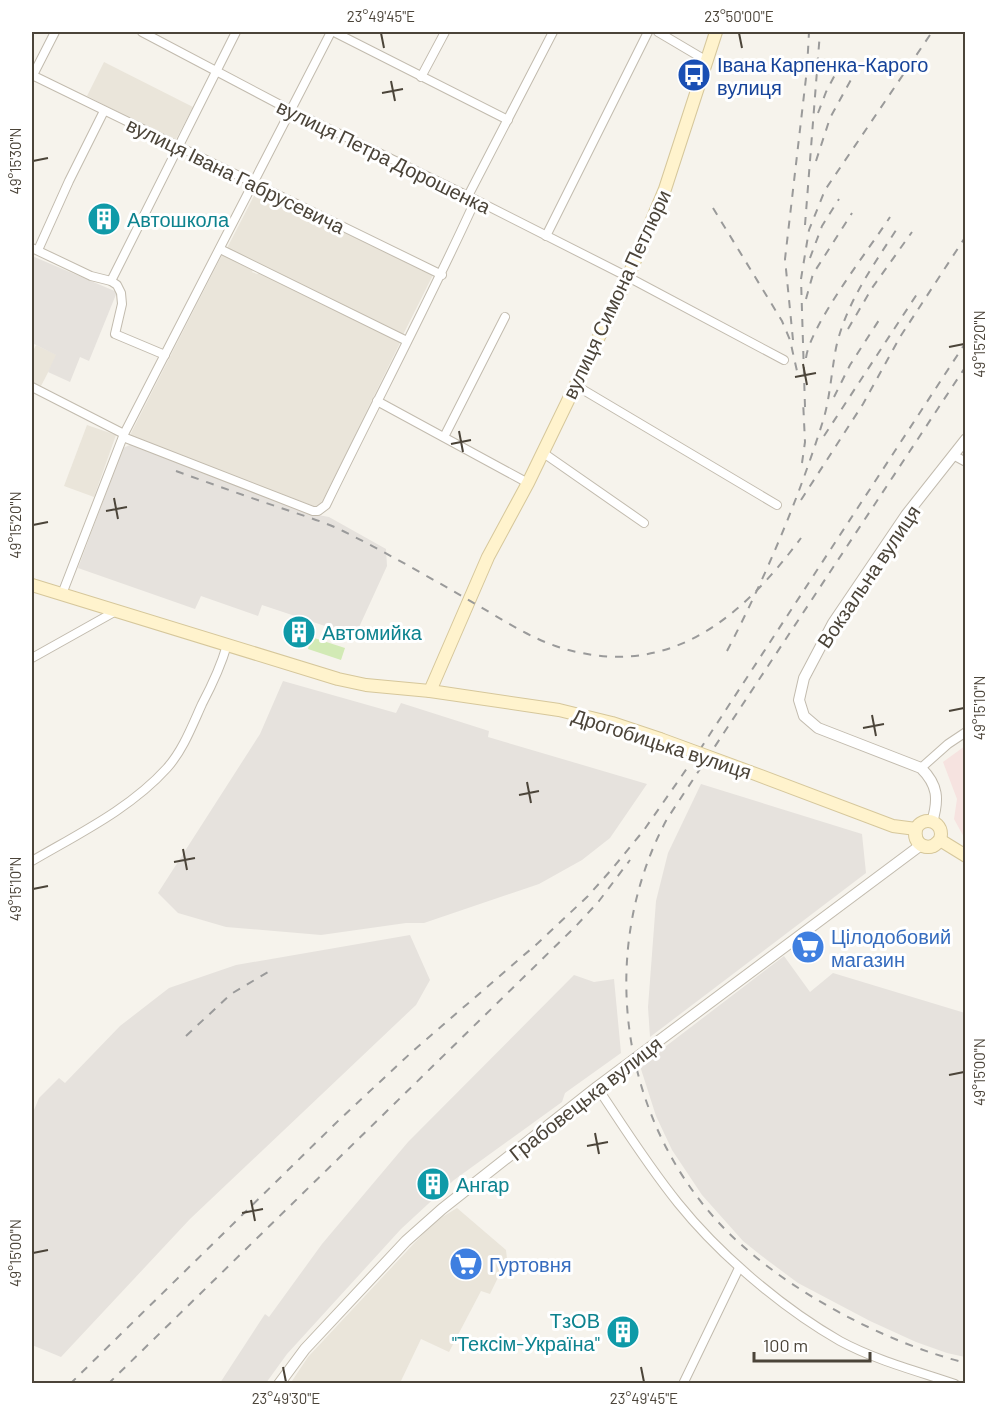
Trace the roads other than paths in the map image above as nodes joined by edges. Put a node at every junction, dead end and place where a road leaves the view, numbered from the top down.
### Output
1 (55, 32) edge
2 (146, 32) edge
3 (236, 32) edge
4 (332, 32) edge
5 (445, 32) edge
6 (553, 32) edge
7 (648, 32) edge
8 (658, 32) edge
9 (716, 32) edge
10 (707, 61) junction
11 (216, 71) junction
12 (32, 76) edge
13 (421, 77) junction
14 (290, 110) junction
15 (104, 111) junction
16 (508, 120) junction
17 (178, 148) junction
18 (252, 182) junction
19 (472, 198) junction
20 (546, 236) junction
21 (35, 249) edge
22 (220, 249) junction
23 (441, 275) junction
24 (628, 277) junction
25 (111, 281) junction
26 (505, 317) dead end
27 (407, 341) junction
28 (165, 355) junction
29 (784, 360) dead end
30 (575, 386) junction
31 (32, 387) edge
32 (377, 401) junction
33 (124, 436) junction
34 (444, 437) junction
35 (966, 439) edge
36 (542, 452) junction
37 (953, 455) junction
38 (966, 462) edge
39 (528, 483) junction
40 (777, 505) dead end
41 (644, 523) dead end
42 (32, 585) edge
43 (62, 594) junction
44 (116, 611) junction
45 (227, 645) junction
46 (32, 658) edge
47 (430, 691) junction
48 (966, 732) edge
49 (921, 768) junction
50 (932, 822) junction
51 (916, 829) junction
52 (940, 840) junction
53 (921, 845) junction
54 (966, 856) edge
55 (32, 861) edge
56 (597, 1087) junction
57 (738, 1268) junction
58 (279, 1383) edge
59 (682, 1383) edge
60 (955, 1383) edge

1 - 12 street
2 - 11 street, вулиця Петра Дорошенка
3 - 11 street
4 - 13 street
4 - 14 street
5 - 13 street
6 - 16 street
7 - 20 street
8 - 10 street
9 - 10 main road, вулиця Симона Петлюри
10 - 24 main road, вулиця Симона Петлюри
11 - 14 street, вулиця Петра Дорошенка
11 - 17 street
12 - 15 street, вулиця Івана Габрусевича
13 - 16 street
14 - 18 street
14 - 19 street, вулиця Петра Дорошенка
15 - 17 street, вулиця Івана Габрусевича
15 - 21 street
16 - 19 street
17 - 18 street, вулиця Івана Габрусевича
17 - 25 street
18 - 22 street
18 - 23 street, вулиця Івана Габрусевича
19 - 20 street, вулиця Петра Дорошенка
19 - 23 street
20 - 24 street, вулиця Петра Дорошенка
21 - 25 street
22 - 27 street
22 - 28 street
23 - 27 street
24 - 29 street, вулиця Петра Дорошенка
24 - 30 main road, вулиця Симона Петлюри
25 - 28 street
26 - 34 street
27 - 32 street
28 - 33 street
30 - 36 main road, вулиця Симона Петлюри
30 - 40 street
31 - 33 street
32 - 33 street
32 - 34 street
33 - 43 street
34 - 39 street
35 - 37 street, Вокзальна вулиця
36 - 39 main road, вулиця Симона Петлюри
36 - 41 street
37 - 38 street
37 - 49 street, Вокзальна вулиця
39 - 47 main road, вулиця Симона Петлюри
42 - 43 main road, Дрогобицька вулиця
43 - 44 main road, Дрогобицька вулиця
44 - 45 main road, Дрогобицька вулиця
44 - 46 street
45 - 47 main road, Дрогобицька вулиця
45 - 55 street
47 - 51 main road, Дрогобицька вулиця, bridge
48 - 49 street
49 - 50 street
50 - 51 main road
50 - 52 main road
51 - 53 main road
52 - 53 main road
52 - 54 main road
53 - 56 street, Грабовецька вулиця
56 - 57 street
56 - 58 street, Грабовецька вулиця
57 - 59 street
57 - 60 street

